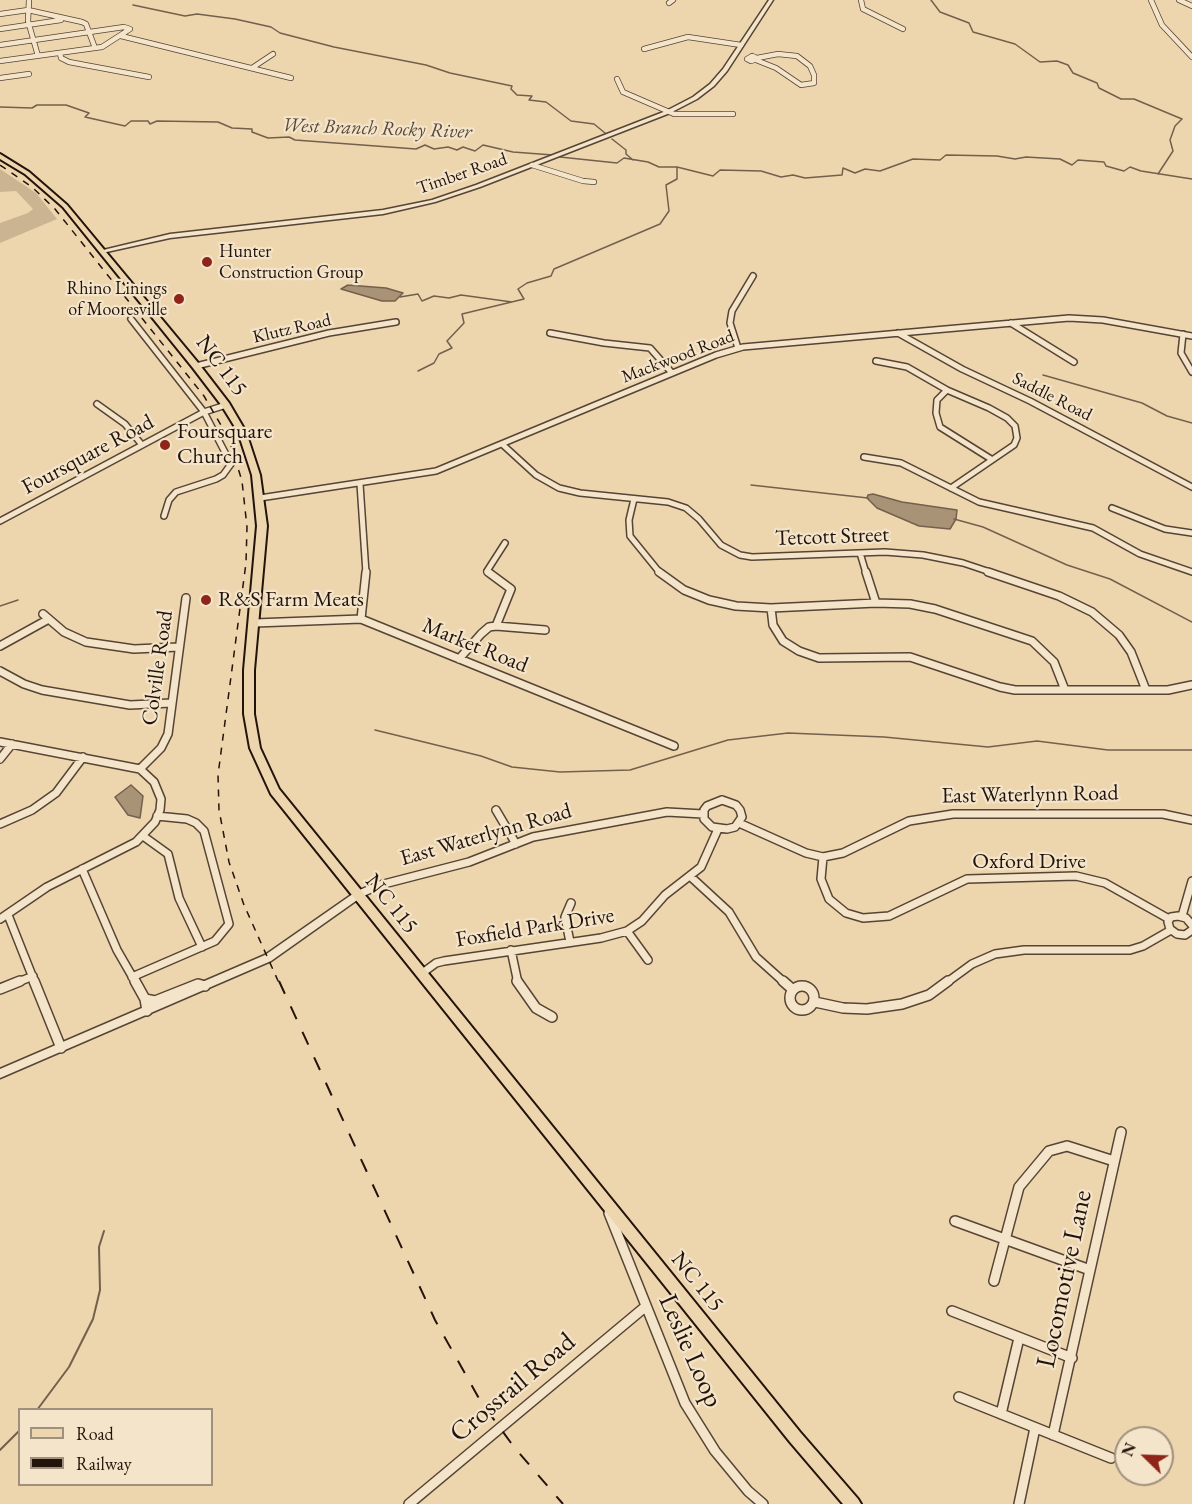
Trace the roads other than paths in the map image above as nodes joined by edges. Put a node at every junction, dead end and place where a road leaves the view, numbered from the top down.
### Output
1 (29, 0) edge
2 (771, 0) edge
3 (861, 0) edge
4 (1151, 0) edge
5 (1179, 0) edge
6 (1192, 6) edge
7 (28, 10) junction
8 (0, 14) edge
9 (67, 19) junction
10 (30, 25) junction
11 (0, 29) edge
12 (903, 29) dead end
13 (89, 32) junction
14 (121, 36) junction
15 (34, 40) junction
16 (0, 45) edge
17 (741, 45) junction
18 (95, 48) junction
19 (644, 49) dead end
20 (60, 53) junction
21 (273, 54) dead end
22 (39, 56) junction
23 (736, 56) junction
24 (1192, 57) edge
25 (757, 59) junction
26 (0, 61) edge
27 (252, 68) junction
28 (29, 74) dead end
29 (149, 77) dead end
30 (0, 78) edge
31 (291, 78) dead end
32 (617, 80) dead end
33 (668, 112) junction
34 (733, 114) dead end
35 (0, 156) edge
36 (532, 165) junction
37 (594, 182) dead end
38 (102, 251) junction
39 (753, 276) dead end
40 (131, 319) dead end
41 (396, 322) dead end
42 (1011, 323) junction
43 (550, 333) dead end
44 (898, 333) junction
45 (1183, 334) junction
46 (1192, 336) edge
47 (738, 348) junction
48 (876, 361) dead end
49 (1074, 362) dead end
50 (196, 366) junction
51 (1192, 372) edge
52 (672, 373) junction
53 (947, 390) junction
54 (97, 404) dead end
55 (226, 405) junction
56 (204, 412) junction
57 (502, 444) junction
58 (142, 445) junction
59 (864, 457) dead end
60 (992, 459) junction
61 (360, 484) junction
62 (1192, 487) edge
63 (951, 488) junction
64 (260, 498) junction
65 (634, 499) junction
66 (1112, 508) dead end
67 (164, 516) dead end
68 (0, 521) edge
69 (1192, 533) edge
70 (506, 543) dead end
71 (860, 553) junction
72 (1192, 572) edge
73 (186, 598) dead end
74 (876, 603) junction
75 (771, 608) junction
76 (361, 619) junction
77 (255, 623) junction
78 (496, 626) junction
79 (545, 630) dead end
80 (0, 646) edge
81 (179, 647) junction
82 (459, 659) junction
83 (0, 670) edge
84 (1192, 685) edge
85 (1065, 690) junction
86 (1146, 690) junction
87 (171, 703) junction
88 (0, 742) edge
89 (12, 744) junction
90 (674, 746) dead end
91 (83, 757) junction
92 (0, 759) edge
93 (140, 769) junction
94 (496, 810) dead end
95 (703, 814) junction
96 (157, 816) junction
97 (1192, 820) edge
98 (739, 823) junction
99 (0, 824) edge
100 (718, 829) junction
101 (143, 836) junction
102 (516, 844) junction
103 (823, 857) junction
104 (82, 869) junction
105 (691, 877) junction
106 (1192, 881) edge
107 (357, 895) junction
108 (571, 903) dead end
109 (1182, 916) junction
110 (4, 917) edge
111 (1169, 919) junction
112 (1192, 925) edge
113 (1171, 930) junction
114 (627, 931) junction
115 (1192, 931) edge
116 (570, 942) junction
117 (202, 947) junction
118 (511, 950) junction
119 (648, 960) dead end
120 (422, 974) junction
121 (33, 976) junction
122 (132, 977) junction
123 (205, 986) junction
124 (0, 989) edge
125 (792, 989) junction
126 (145, 999) junction
127 (815, 1002) junction
128 (147, 1011) junction
129 (552, 1017) dead end
130 (61, 1048) junction
131 (0, 1074) edge
132 (1121, 1132) dead end
133 (1114, 1161) junction
134 (604, 1200) junction
135 (955, 1221) dead end
136 (1005, 1239) junction
137 (1090, 1270) junction
138 (994, 1281) dead end
139 (645, 1307) junction
140 (952, 1311) dead end
141 (1019, 1338) junction
142 (1072, 1358) junction
143 (958, 1397) dead end
144 (1000, 1414) junction
145 (1035, 1428) junction
146 (1053, 1435) junction
147 (1111, 1458) dead end
148 (409, 1504) edge
149 (763, 1504) edge
150 (853, 1504) edge
151 (1019, 1504) edge

1 - 7 street
2 - 17 street, Timber Road
3 - 12 street
4 - 24 street
5 - 6 street
7 - 8 street
7 - 9 street
7 - 10 street
9 - 10 street
9 - 13 street
10 - 11 street
10 - 15 street
13 - 14 street
13 - 15 street
13 - 18 street
14 - 18 street
14 - 27 street
15 - 16 street
15 - 22 street
17 - 19 street
17 - 23 street, Timber Road
18 - 20 street
20 - 22 street
20 - 29 street
21 - 27 street
22 - 26 street
23 - 25 street
23 - 33 street, Timber Road
25 - 25 street
27 - 31 street
28 - 30 street
32 - 33 street
33 - 34 street
33 - 36 street, Timber Road
35 - 38 main road, NC 115
36 - 37 street
36 - 38 street, Timber Road
38 - 50 main road, NC 115 / NC 115
39 - 47 street
40 - 56 street
41 - 50 street, Klutz Road
42 - 44 street, Mackwood Road
42 - 45 street, Mackwood Road
42 - 49 street
43 - 52 street
44 - 47 street, Mackwood Road
44 - 62 street, Saddle Road
45 - 46 street, Mackwood Road
45 - 51 street
47 - 52 street, Mackwood Road
48 - 53 street
50 - 55 main road, NC 115 / NC 115
52 - 57 street, Mackwood Road
53 - 60 street
53 - 60 street
54 - 58 street
55 - 56 street, Foursquare Road
55 - 64 main road, NC 115 / NC 115
56 - 58 street, Foursquare Road
56 - 67 street
57 - 61 street, Mackwood Road
57 - 65 street, Tetcott Street
58 - 68 street, Foursquare Road
59 - 63 street
60 - 63 street
61 - 64 street, Mackwood Road
61 - 76 street
63 - 72 street
64 - 77 main road, NC 115 / NC 115
65 - 71 street, Tetcott Street
65 - 75 street
66 - 69 street
70 - 78 street
71 - 74 street
71 - 86 street, Tetcott Street
73 - 81 street, Colville Road
74 - 75 street
74 - 85 street
75 - 85 street
76 - 77 street, Market Road
76 - 82 street, Market Road
77 - 107 main road, NC 115 / NC 115
78 - 79 street
78 - 82 street
80 - 81 street
81 - 87 street, Colville Road
82 - 90 street, Market Road
83 - 87 street
84 - 86 street
85 - 86 street
87 - 93 street, Colville Road
88 - 89 street
89 - 91 street
89 - 92 street
91 - 93 street
91 - 99 street
93 - 96 street
94 - 102 street
95 - 98 street
95 - 100 street
95 - 102 street, East Waterlynn Road
96 - 101 street
96 - 117 street
97 - 103 street, East Waterlynn Road
98 - 100 street
98 - 103 street
100 - 105 street, Foxfield Park Drive
101 - 104 street
101 - 117 street
102 - 107 street, East Waterlynn Road
103 - 111 street, Oxford Drive
104 - 110 street
104 - 122 street
105 - 114 street, Foxfield Park Drive
105 - 125 street
106 - 109 street
107 - 120 main road, NC 115 / NC 115
107 - 123 street, East Waterlynn Road
108 - 116 street
109 - 111 street
109 - 112 street
110 - 121 street
111 - 113 street
113 - 115 street
113 - 127 street
114 - 116 street, Foxfield Park Drive
114 - 119 street
116 - 118 street, Foxfield Park Drive
117 - 122 street
118 - 120 street, Foxfield Park Drive
118 - 129 street
120 - 134 main road, NC 115 / NC 115
121 - 124 street
121 - 130 street
122 - 126 street
123 - 126 street
123 - 128 street, East Waterlynn Road
125 - 127 street
125 - 127 street
126 - 128 street
128 - 130 street, East Waterlynn Road
130 - 131 street, East Waterlynn Road
132 - 133 street, Locomotive Lane
133 - 136 street
133 - 137 street, Locomotive Lane
134 - 139 street, Leslie Loop
134 - 150 main road, NC 115 / NC 115
135 - 136 street
136 - 137 street
136 - 138 street
137 - 142 street, Locomotive Lane
139 - 148 street, Crossrail Road
139 - 149 street, Leslie Loop
140 - 141 street
141 - 142 street
141 - 144 street
142 - 146 street, Locomotive Lane
143 - 144 street
144 - 145 street
145 - 146 street
145 - 151 street
146 - 147 street

